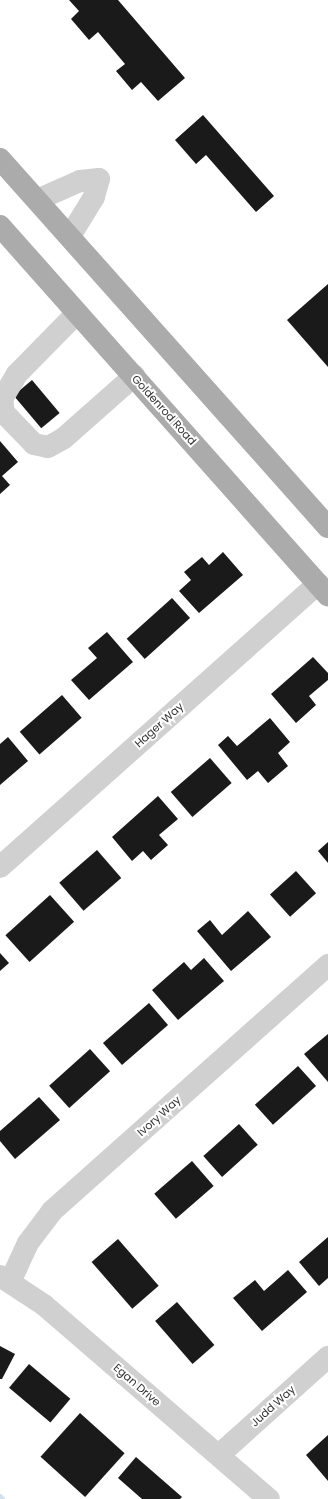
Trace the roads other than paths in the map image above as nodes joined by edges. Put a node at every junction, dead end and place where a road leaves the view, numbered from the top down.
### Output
1 (0, 159) edge
2 (37, 200) junction
3 (0, 226) edge
4 (70, 236) junction
5 (77, 313) junction
6 (134, 376) junction
7 (328, 527) edge
8 (323, 589) edge
9 (0, 867) edge
10 (328, 965) edge
11 (5, 1279) edge
12 (328, 1357) edge
13 (219, 1455) junction
14 (270, 1499) edge

1 - 2 main road
2 - 4 main road
2 - 4 street
3 - 5 main road, Goldenrod Road
4 - 7 main road
5 - 6 main road, Goldenrod Road
5 - 6 street
6 - 8 main road, Goldenrod Road
8 - 9 street, Hager Way
10 - 11 street, Ivory Way
11 - 13 street, Egan Drive
12 - 13 street, Judd Way
13 - 14 street, Egan Drive

